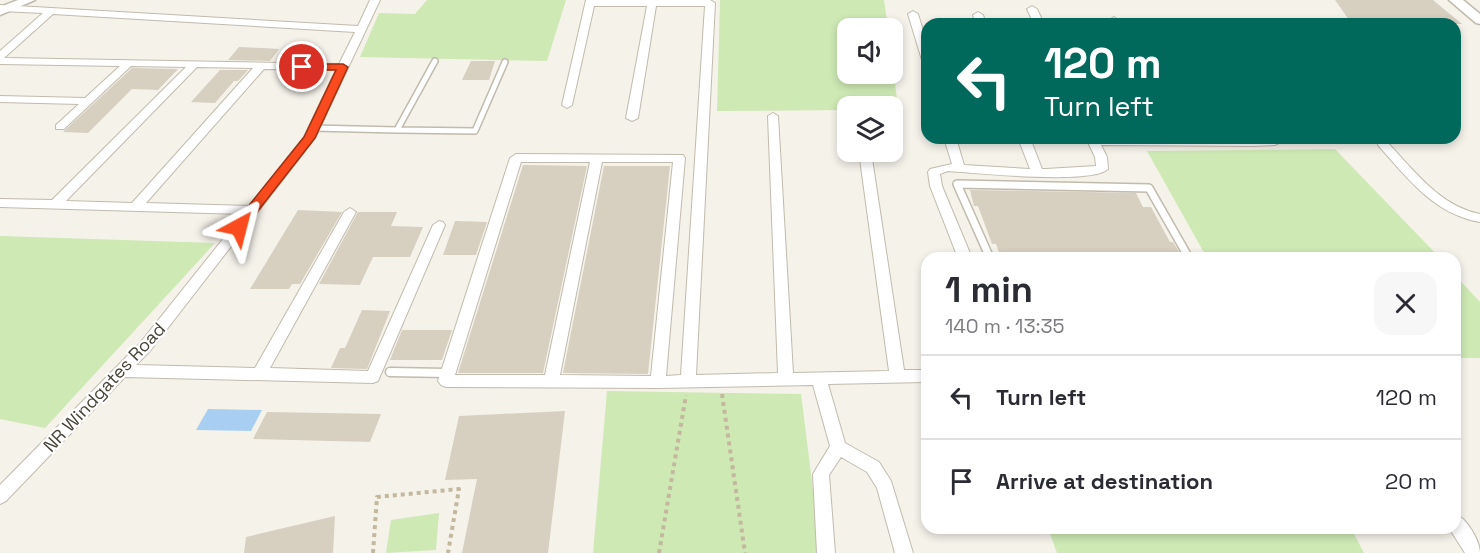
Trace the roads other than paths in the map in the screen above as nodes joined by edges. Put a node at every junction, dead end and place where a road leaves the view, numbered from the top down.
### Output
1 (29, 0) edge
2 (375, 0) edge
3 (1455, 0) edge
4 (590, 2) edge
5 (652, 3) junction
6 (2, 9) edge
7 (1032, 9) dead end
8 (50, 12) junction
9 (913, 14) dead end
10 (1036, 18) edge
11 (1480, 20) edge
12 (361, 29) junction
13 (921, 40) edge
14 (0, 56) edge
15 (0, 61) edge
16 (435, 61) dead end
17 (505, 62) dead end
18 (128, 63) junction
19 (194, 65) junction
20 (261, 66) junction
21 (343, 67) junction
22 (0, 99) edge
23 (88, 101) junction
24 (567, 105) dead end
25 (773, 116) dead end
26 (632, 118) dead end
27 (60, 127) dead end
28 (314, 128) junction
29 (397, 130) junction
30 (952, 144) edge
31 (1026, 144) edge
32 (1095, 144) edge
33 (1383, 144) edge
34 (597, 158) junction
35 (866, 162) edge
36 (959, 168) junction
37 (1037, 171) junction
38 (0, 203) edge
39 (55, 205) junction
40 (135, 207) junction
41 (252, 210) junction
42 (351, 212) dead end
43 (1480, 218) edge
44 (439, 225) dead end
45 (963, 252) edge
46 (987, 252) edge
47 (1186, 252) edge
48 (123, 370) junction
49 (390, 372) dead end
50 (449, 373) junction
51 (260, 374) junction
52 (897, 376) junction
53 (921, 376) edge
54 (819, 378) junction
55 (786, 379) junction
56 (688, 381) junction
57 (551, 382) junction
58 (658, 382) junction
59 (838, 447) junction
60 (0, 496) edge
61 (1461, 531) edge
62 (826, 553) edge
63 (904, 553) edge
64 (1475, 553) edge

1 - 6 street
2 - 12 street, NR Windgates Road
3 - 11 street
4 - 5 street
4 - 24 street
5 - 26 street
5 - 56 street
6 - 8 street
7 - 10 street
8 - 12 street
8 - 14 street
9 - 13 street
12 - 21 street, NR Windgates Road
15 - 18 street
16 - 29 lane
17 - 29 lane
18 - 19 street
18 - 23 street
19 - 20 street
19 - 39 street
20 - 21 street
20 - 40 street
21 - 28 street, NR Windgates Road
22 - 23 street
23 - 27 street
25 - 55 street
28 - 29 lane
28 - 41 street, NR Windgates Road
30 - 36 street
31 - 37 street
32 - 37 street
33 - 43 street
34 - 50 street
34 - 57 street
34 - 58 street
35 - 52 street
36 - 37 street
36 - 45 street
38 - 39 street
39 - 40 street
40 - 41 street
41 - 48 street, NR Windgates Road
42 - 51 street
44 - 51 street
46 - 47 lane
48 - 51 street
48 - 60 street, NR Windgates Road
49 - 50 lane
50 - 57 street
52 - 53 street
52 - 54 street
54 - 55 street
54 - 59 street
55 - 56 street
56 - 58 street
57 - 58 street
59 - 62 street
59 - 63 street
61 - 64 street

